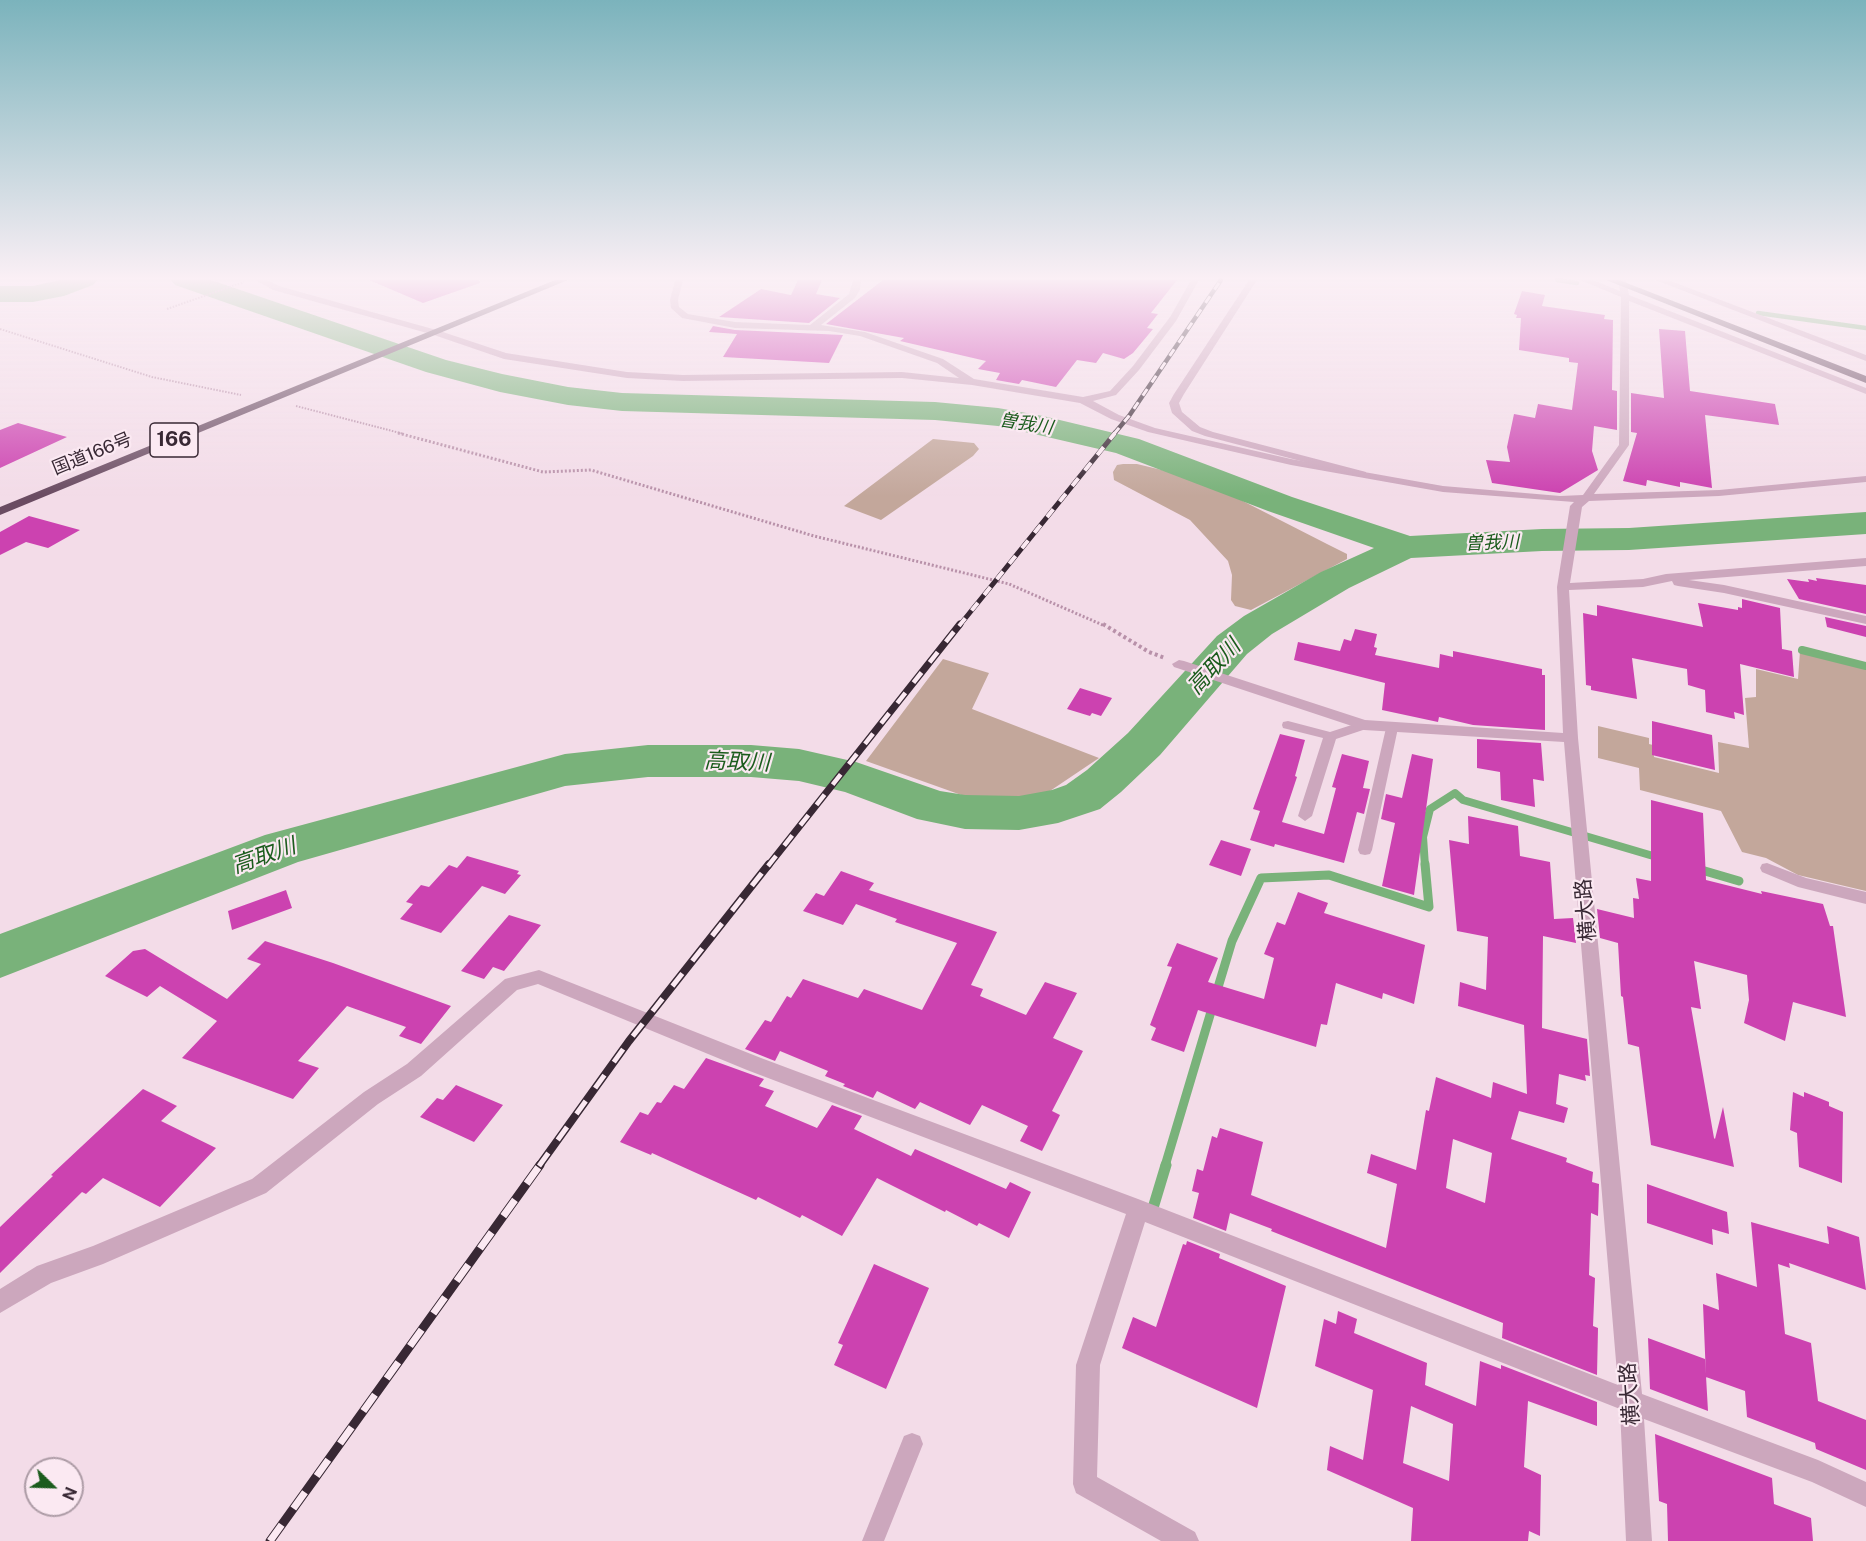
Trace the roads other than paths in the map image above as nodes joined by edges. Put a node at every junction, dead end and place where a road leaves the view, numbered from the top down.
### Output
1 (391, 352) edge
2 (492, 352) edge
3 (917, 352) edge
4 (1149, 352) edge
5 (1206, 352) edge
6 (1625, 352) edge
7 (1766, 352) edge
8 (1792, 352) edge
9 (1822, 352) edge
10 (1850, 352) edge
11 (1866, 358) edge
12 (1866, 369) edge
13 (1866, 380) edge
14 (972, 382) junction
15 (1866, 391) edge
16 (1083, 400) junction
17 (1362, 474) junction
18 (1866, 479) edge
19 (1586, 498) junction
20 (0, 511) edge
21 (1866, 562) edge
22 (1666, 578) junction
23 (1564, 583) junction
24 (1866, 620) edge
25 (1179, 664) road end
26 (1288, 725) dead end
27 (1364, 725) junction
28 (1392, 728) junction
29 (1330, 736) junction
30 (1571, 738) junction
31 (1305, 816) dead end
32 (1365, 850) dead end
33 (1767, 868) dead end
34 (1866, 898) edge
35 (1138, 1209) junction
36 (0, 1302) edge
37 (1631, 1402) junction
38 (912, 1444) dead end
39 (1866, 1495) edge
40 (873, 1541) edge
41 (1186, 1541) edge
42 (1639, 1541) edge

1 - 20 highway, 国道166号 / 166
2 - 14 street
3 - 14 street
4 - 16 street
5 - 17 street
6 - 19 street, 横大路
7 - 15 street
8 - 13 highway
9 - 12 highway
10 - 11 street
14 - 16 street
16 - 17 street
17 - 19 street
18 - 19 street
19 - 23 street, 横大路
21 - 22 street
22 - 23 street
22 - 24 street
23 - 30 street, 横大路
25 - 27 street
26 - 29 lane
27 - 28 street
27 - 29 lane
28 - 30 street
28 - 32 lane
29 - 31 lane
30 - 37 street, 横大路
33 - 34 lane
35 - 36 street
35 - 37 street
35 - 41 street
37 - 39 street
37 - 42 street, 横大路
38 - 40 lane

